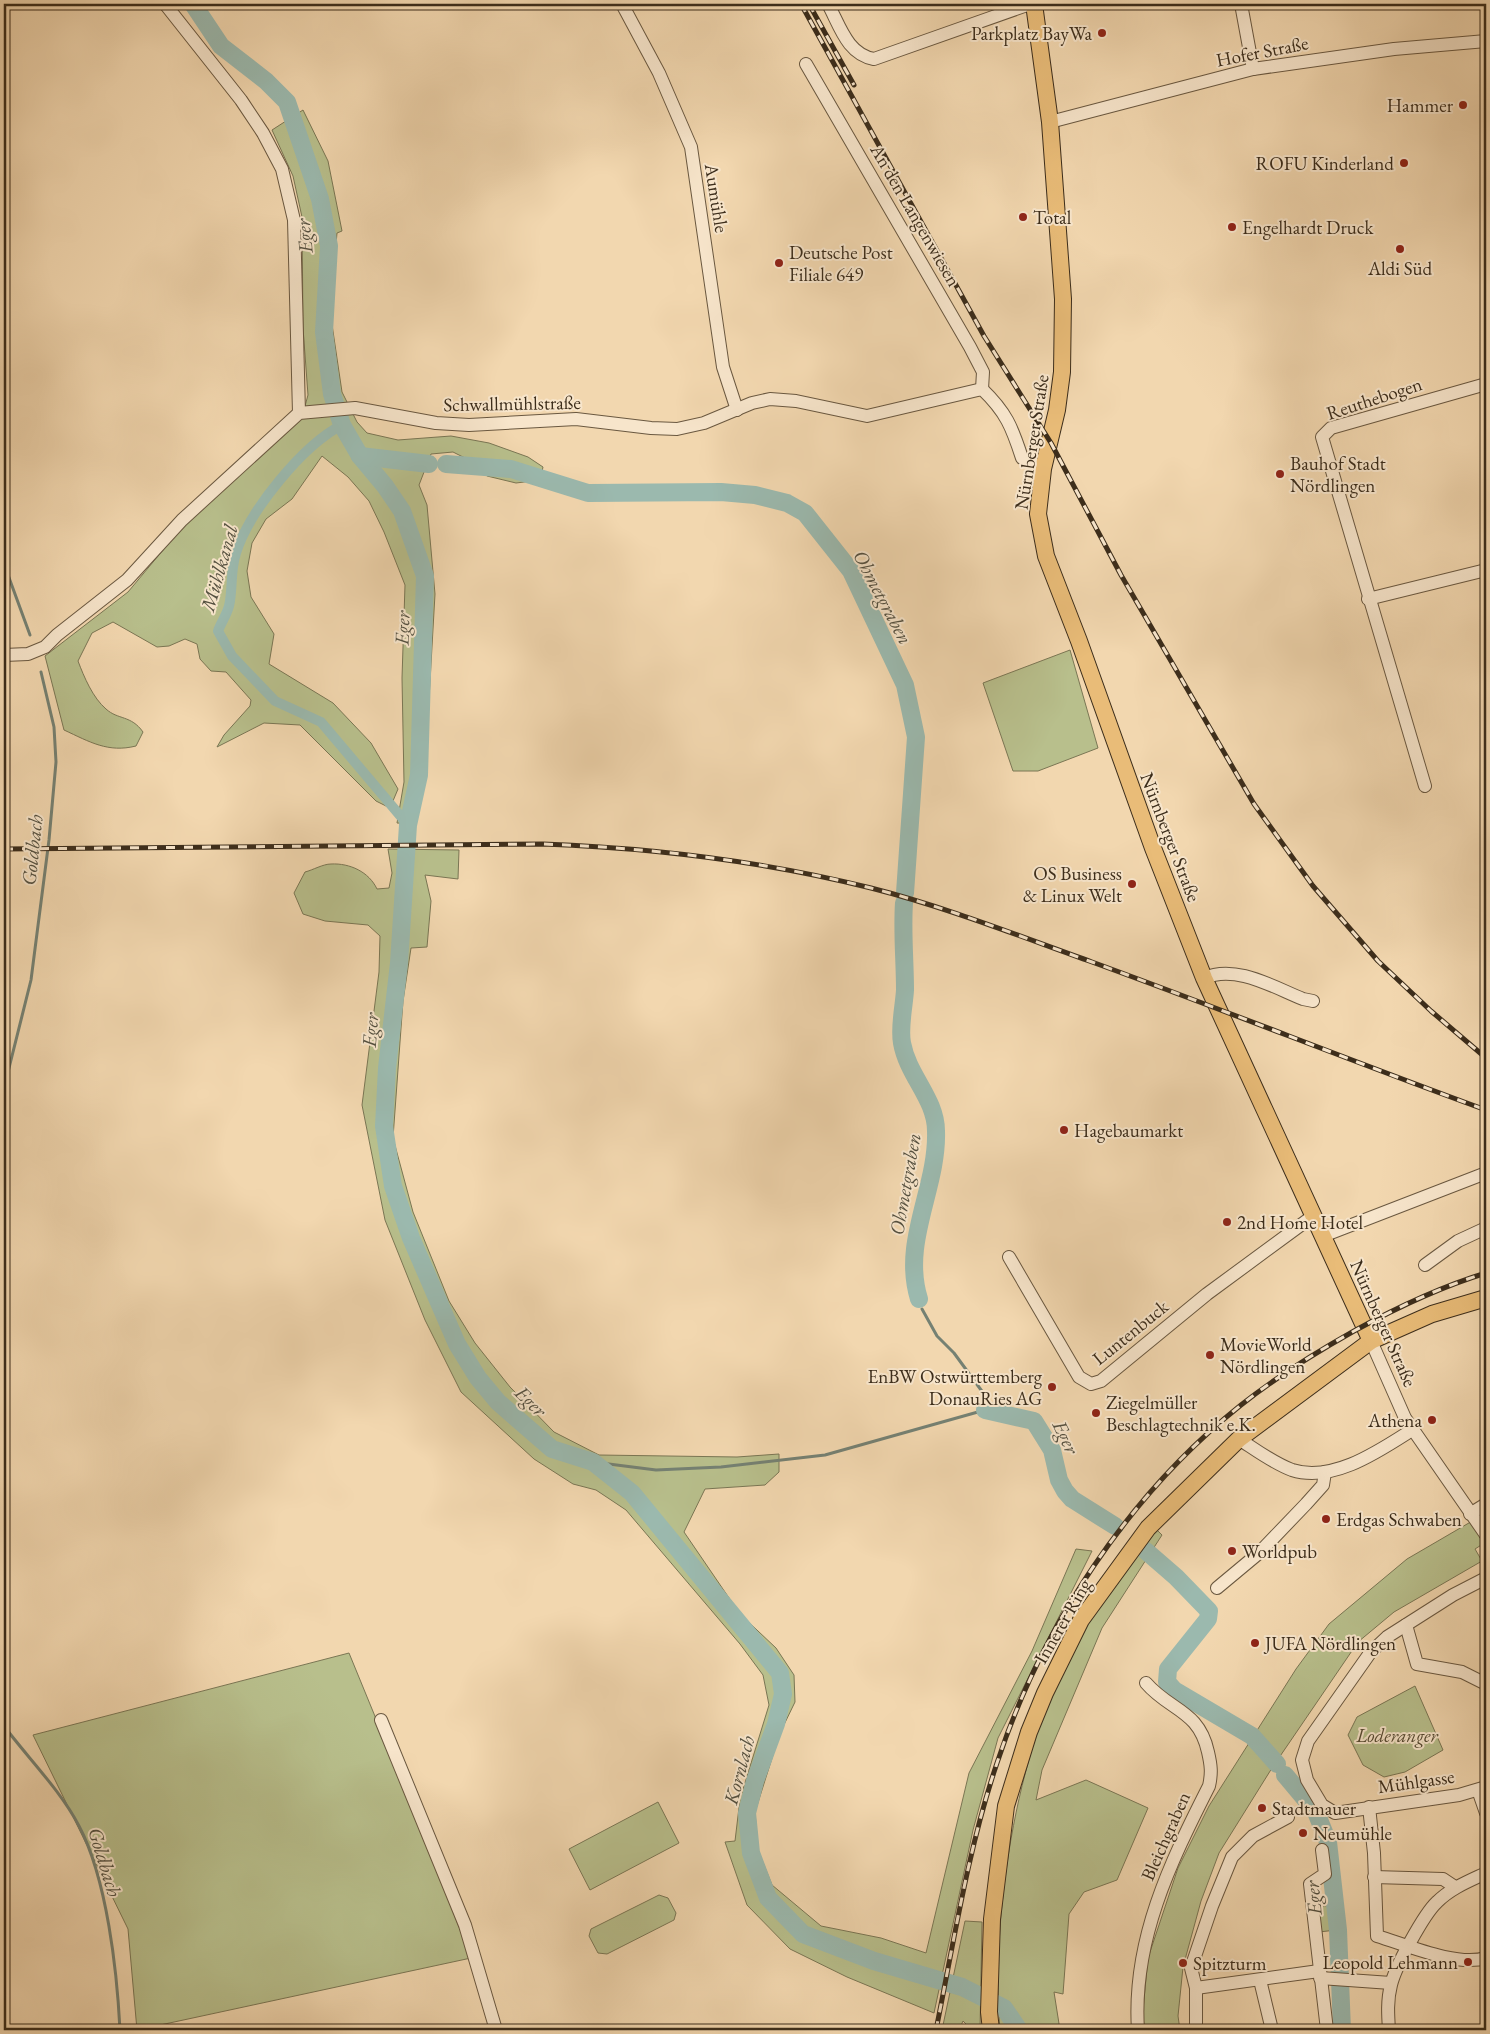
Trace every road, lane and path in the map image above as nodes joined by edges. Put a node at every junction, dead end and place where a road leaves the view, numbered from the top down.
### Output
1 (165, 4) edge
2 (622, 4) edge
3 (828, 4) edge
4 (1032, 4) edge
5 (1240, 4) edge
6 (1486, 42) edge
7 (806, 64) dead end
8 (1253, 69) junction
9 (1050, 122) junction
10 (1486, 384) edge
11 (982, 388) junction
12 (736, 410) junction
13 (299, 413) junction
14 (1043, 470) junction
15 (1486, 570) edge
16 (1368, 599) junction
17 (4, 655) edge
18 (1425, 786) dead end
19 (1204, 978) junction
20 (1313, 1001) dead end
21 (1486, 1173) edge
22 (1313, 1216) junction
23 (1486, 1228) edge
24 (1323, 1236) junction
25 (1009, 1257) dead end
26 (1425, 1265) dead end
27 (1486, 1298) edge
28 (1371, 1341) junction
29 (1412, 1430) junction
30 (1239, 1439) junction
31 (1325, 1472) junction
32 (1486, 1504) edge
33 (1470, 1514) junction
34 (1486, 1535) edge
35 (1486, 1578) edge
36 (1217, 1588) dead end
37 (1406, 1625) junction
38 (1146, 1683) dead end
39 (1486, 1684) edge
40 (381, 1720) dead end
41 (1482, 1788) edge
42 (1368, 1807) junction
43 (1486, 1813) edge
44 (1288, 1817) dead end
45 (1322, 1850) dead end
46 (1486, 1873) edge
47 (1374, 1877) junction
48 (1455, 1887) junction
49 (1410, 1947) junction
50 (1486, 1958) edge
51 (1320, 1974) junction
52 (1260, 1980) junction
53 (1391, 1983) junction
54 (1196, 1988) junction
55 (496, 2030) edge
56 (991, 2030) edge
57 (1138, 2030) edge
58 (1196, 2030) edge
59 (1272, 2030) edge
60 (1327, 2030) edge
61 (1389, 2030) edge

1 - 13 street
2 - 12 street, Aumühle
3 - 4 street
4 - 9 main road, Nürnberger Straße
5 - 8 street
6 - 8 street, Hofer Straße
7 - 11 street, An den Langenwiesen
8 - 9 street, Hofer Straße
9 - 14 main road, Nürnberger Straße
10 - 16 street, Reuthebogen
11 - 12 street, Schwallmühlstraße
11 - 14 street
12 - 13 street, Schwallmühlstraße
13 - 17 street
14 - 19 main road, Nürnberger Straße
15 - 16 street
16 - 18 street, Reuthebogen
19 - 20 street
19 - 22 main road, Nürnberger Straße
21 - 24 street
22 - 24 main road, Nürnberger Straße
22 - 25 street, Luntenbuck
23 - 26 street
24 - 28 main road, Nürnberger Straße
27 - 28 main road, Innerer Ring
28 - 29 street, Nürnberger Straße
28 - 30 main road, Innerer Ring
29 - 31 street
29 - 33 street, Nürnberger Straße
30 - 31 street
30 - 56 main road, Innerer Ring
31 - 36 street
32 - 33 street
33 - 34 street, Nürnberger Straße
35 - 37 street
37 - 39 street
37 - 42 street, Mühlgasse
38 - 57 street, Bleichgraben
40 - 55 street
41 - 42 street, Mühlgasse
41 - 43 street
42 - 47 street
44 - 54 street
45 - 51 street
46 - 48 street
47 - 48 street
47 - 49 street
48 - 49 street
49 - 50 street
49 - 53 street
51 - 52 street
51 - 53 street
51 - 60 street
52 - 54 street
52 - 59 street
53 - 61 street
54 - 58 street

